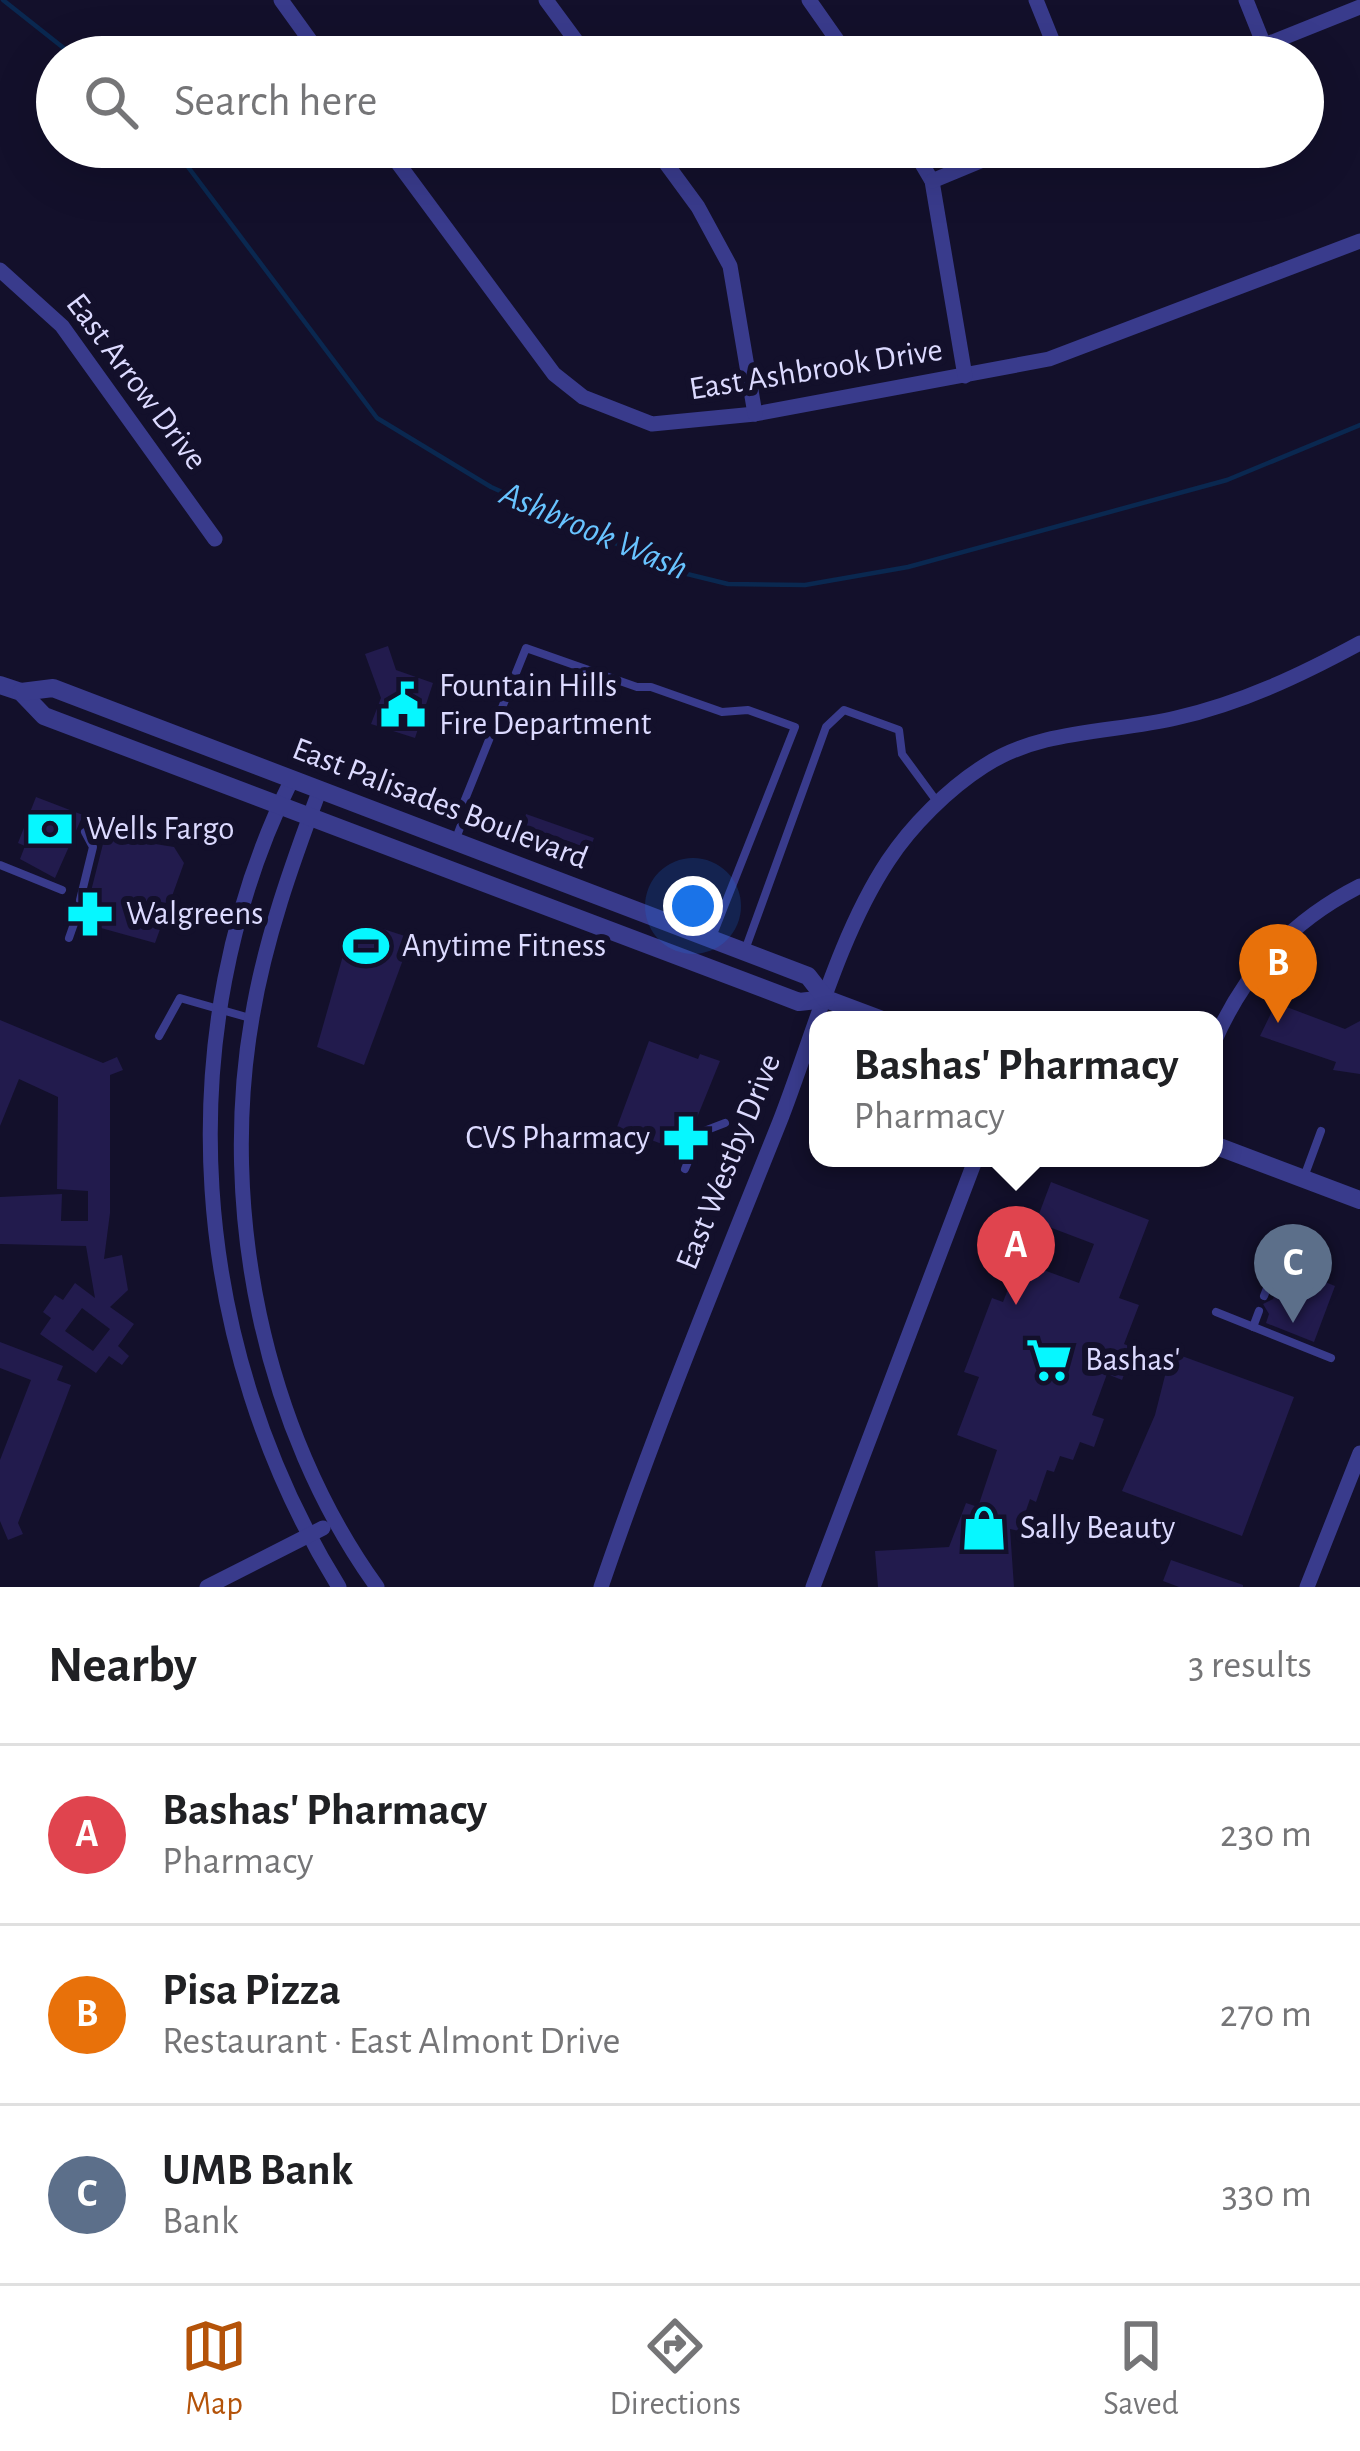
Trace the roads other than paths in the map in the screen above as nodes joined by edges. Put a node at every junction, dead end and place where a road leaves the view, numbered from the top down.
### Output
1 (281, 0) edge
2 (546, 0) edge
3 (809, 0) edge
4 (1036, 0) edge
5 (1246, 0) edge
6 (1360, 7) edge
7 (307, 36) edge
8 (573, 36) edge
9 (834, 36) edge
10 (1051, 36) edge
11 (1260, 36) edge
12 (1287, 36) edge
13 (402, 168) edge
14 (669, 168) edge
15 (924, 168) edge
16 (963, 168) edge
17 (932, 181) junction
18 (1360, 241) edge
19 (0, 270) edge
20 (965, 376) junction
21 (755, 414) junction
22 (215, 539) dead end
23 (1360, 643) edge
24 (0, 685) edge
25 (21, 692) junction
26 (292, 779) junction
27 (320, 790) junction
28 (939, 804) junction
29 (278, 807) junction
30 (310, 817) junction
31 (85, 832) dead end
32 (454, 842) junction
33 (0, 865) edge
34 (1360, 886) edge
35 (62, 890) dead end
36 (80, 900) dead end
37 (76, 918) dead end
38 (70, 938) dead end
39 (711, 939) junction
40 (745, 952) junction
41 (826, 999) junction
42 (219, 1011) junction
43 (821, 1011) edge
44 (858, 1011) edge
45 (251, 1018) junction
46 (1223, 1024) edge
47 (159, 1036) dead end
48 (809, 1041) edge
49 (725, 1123) dead end
50 (1321, 1131) dead end
51 (700, 1132) dead end
52 (695, 1145) dead end
53 (1223, 1148) edge
54 (973, 1167) edge
55 (685, 1169) dead end
56 (1303, 1179) junction
57 (1360, 1200) edge
58 (1286, 1239) dead end
59 (257, 1296) junction
60 (1264, 1296) dead end
61 (225, 1301) junction
62 (1259, 1311) dead end
63 (1216, 1312) dead end
64 (1253, 1327) junction
65 (1331, 1358) dead end
66 (1360, 1453) edge
67 (316, 1532) junction
68 (207, 1587) edge
69 (339, 1587) edge
70 (376, 1587) edge
71 (601, 1587) edge
72 (813, 1587) edge
73 (1307, 1587) edge

1 - 7 street
2 - 8 street
3 - 9 street
4 - 10 street
5 - 11 street
6 - 12 street
13 - 21 street, East Ashbrook Drive
14 - 21 street
15 - 17 street
16 - 17 street
17 - 20 street
18 - 20 street, East Ashbrook Drive
19 - 22 street, East Arrow Drive
20 - 21 street, East Ashbrook Drive
23 - 28 street, East Westby Drive
24 - 25 street, East Palisades Boulevard
25 - 26 street, East Palisades Boulevard
25 - 29 street, East Palisades Boulevard
26 - 27 street, East Palisades Boulevard
26 - 29 street
27 - 30 street
27 - 32 street, East Palisades Boulevard
28 - 40 lane
28 - 41 street, East Westby Drive
29 - 30 street, East Palisades Boulevard
29 - 42 street
30 - 41 street, East Palisades Boulevard
30 - 45 street
31 - 36 lane
32 - 39 street, East Palisades Boulevard
32 - 39 lane
33 - 35 lane
34 - 46 street
37 - 38 lane
39 - 40 street, East Palisades Boulevard
40 - 41 street, East Palisades Boulevard
41 - 43 street, East Westby Drive
41 - 44 street, East Palisades Boulevard
42 - 45 lane
42 - 47 lane
42 - 61 street
45 - 59 street
48 - 71 street, East Westby Drive
49 - 51 lane
50 - 56 lane
52 - 55 lane
53 - 56 street
54 - 72 street
56 - 57 street
58 - 60 lane
59 - 61 street
59 - 70 street
61 - 67 street
62 - 64 lane
63 - 64 lane
64 - 65 lane
66 - 73 street
67 - 68 street
67 - 69 street

